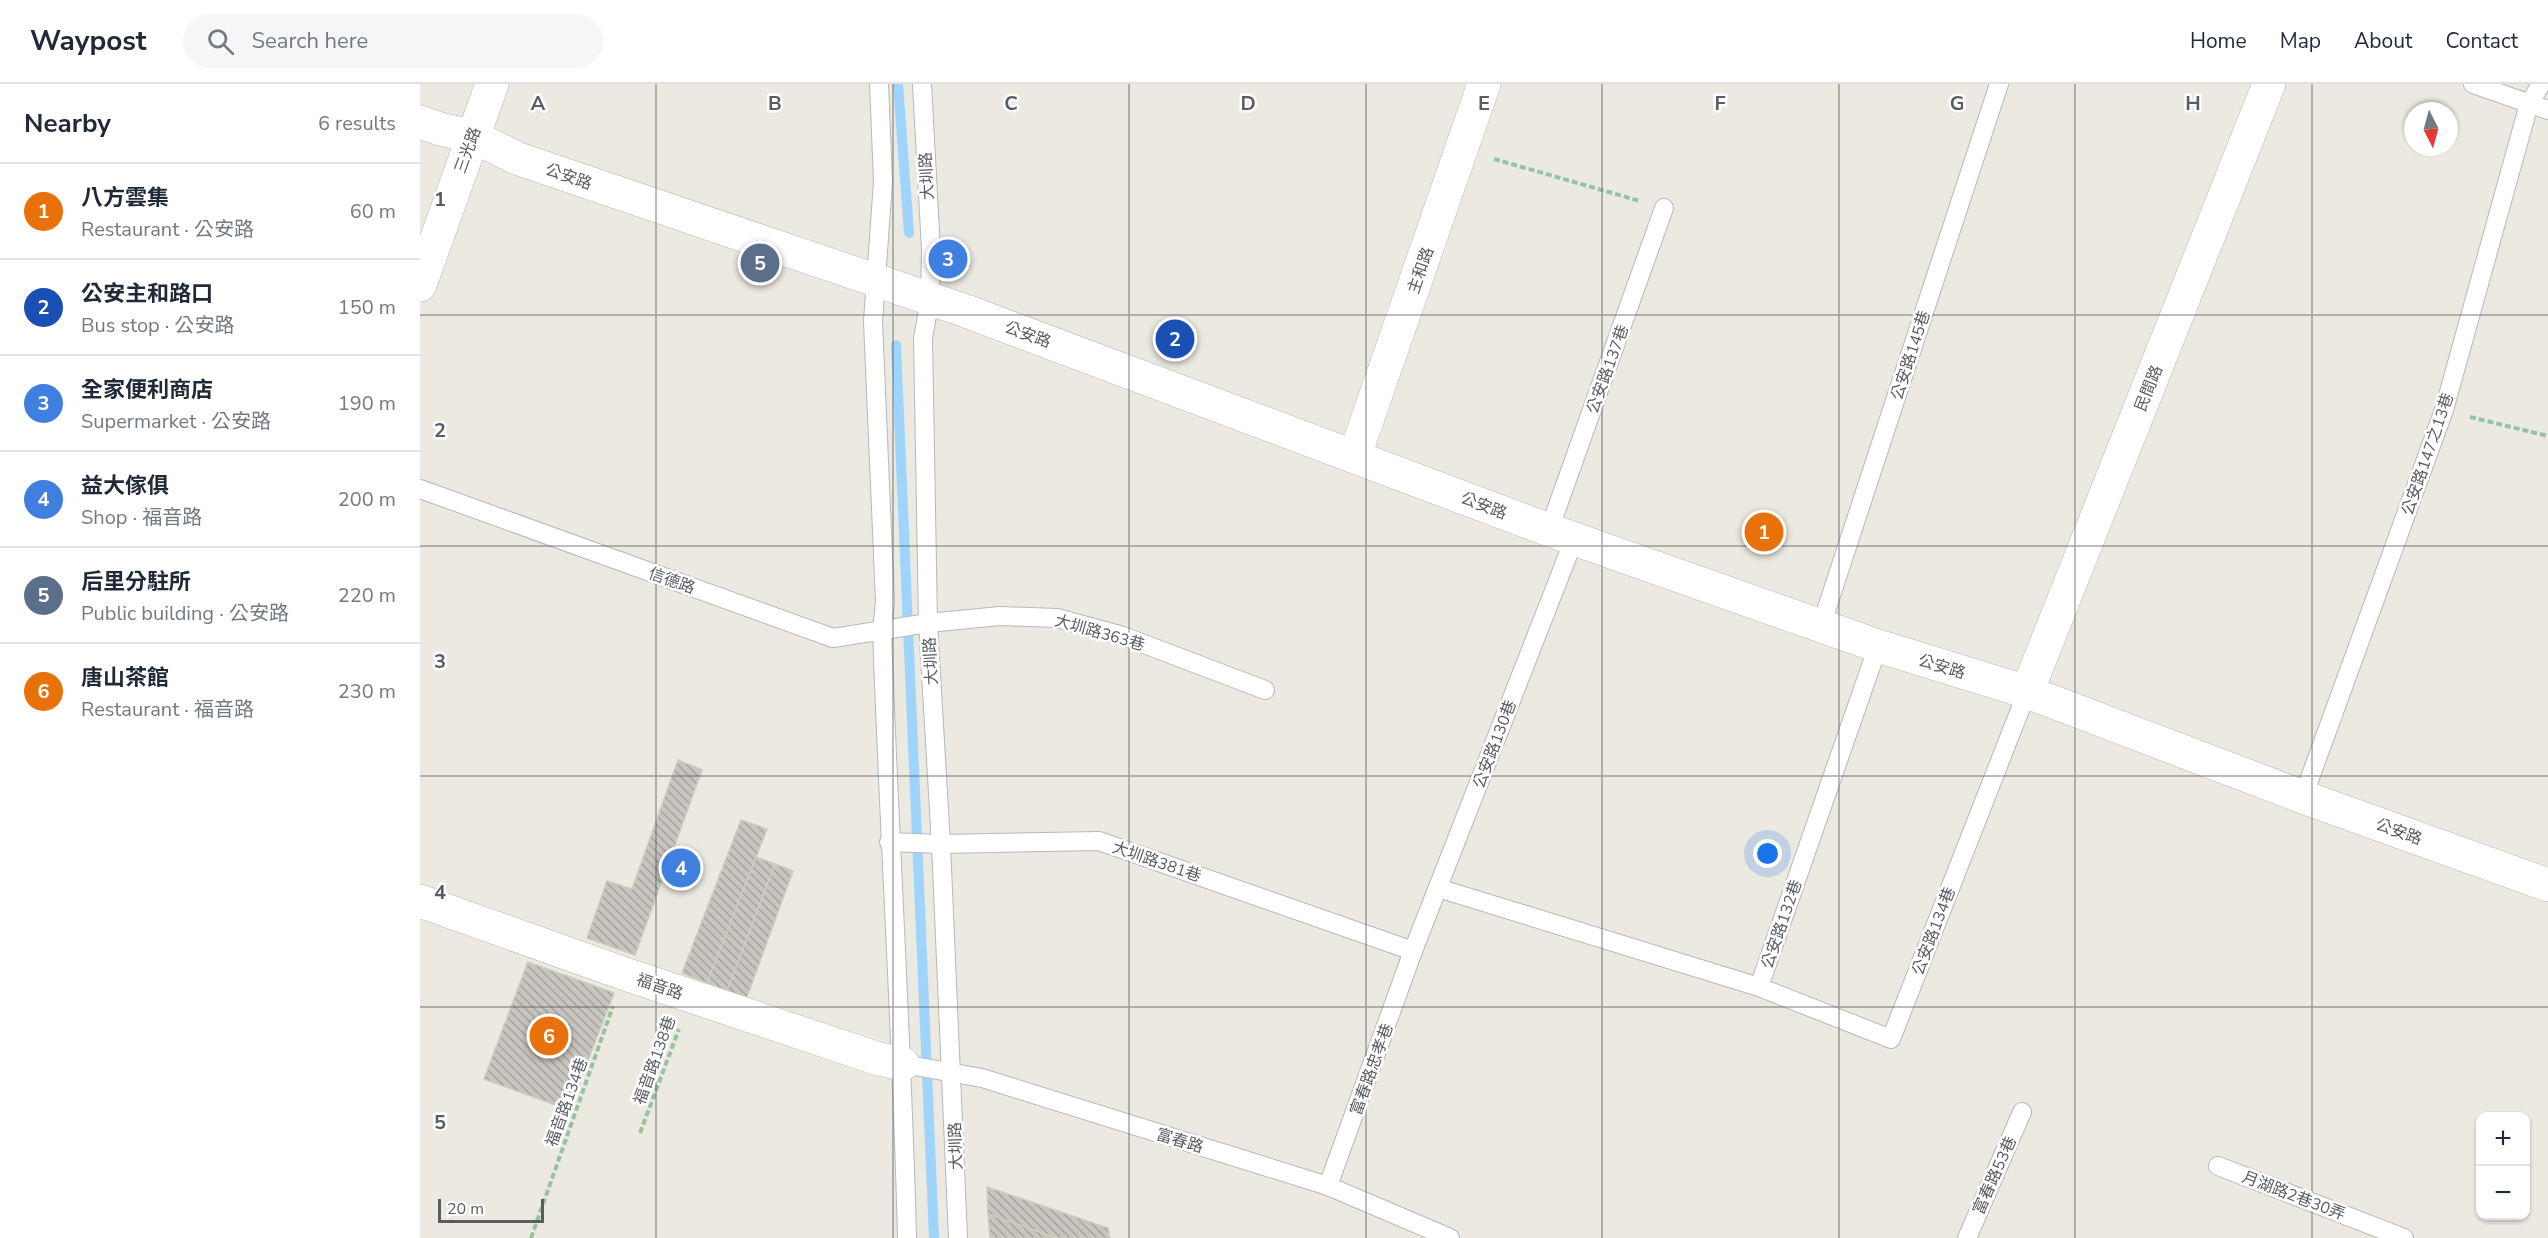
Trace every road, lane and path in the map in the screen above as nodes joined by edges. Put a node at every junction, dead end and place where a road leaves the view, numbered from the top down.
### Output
1 (492, 84) edge
2 (879, 84) edge
3 (922, 84) edge
4 (1484, 84) edge
5 (1999, 84) edge
6 (2269, 84) edge
7 (2473, 84) edge
8 (2541, 84) edge
9 (2529, 104) junction
10 (2548, 110) edge
11 (420, 122) edge
12 (472, 136) junction
13 (1462, 149) junction
14 (1664, 208) joint
15 (876, 281) junction
16 (420, 285) edge
17 (930, 299) junction
18 (2444, 410) junction
19 (2548, 436) edge
20 (1355, 455) junction
21 (420, 489) edge
22 (1562, 533) junction
23 (928, 623) junction
24 (1821, 626) junction
25 (882, 630) junction
26 (1878, 646) junction
27 (1265, 690) dead end
28 (2027, 692) junction
29 (2303, 797) junction
30 (889, 842) junction
31 (941, 844) junction
32 (2548, 885) edge
33 (1438, 888) junction
34 (420, 901) edge
35 (1413, 951) junction
36 (625, 974) junction
37 (1759, 987) junction
38 (691, 996) junction
39 (903, 1064) junction
40 (952, 1073) junction
41 (2022, 1112) dead end
42 (640, 1133) dead end
43 (2218, 1166) dead end
44 (1328, 1186) junction
45 (531, 1238) edge
46 (907, 1238) edge
47 (958, 1238) edge
48 (1450, 1238) edge
49 (1967, 1238) edge
50 (2404, 1238) edge

1 - 12 main road, 三光路
2 - 15 lane
3 - 17 lane, 大圳路
4 - 13 main road, 主和路
5 - 24 lane, 公安路145巷
6 - 28 main road, 民間路
7 - 9 lane
8 - 9 lane, 公安路147之13巷
9 - 10 lane
9 - 18 lane, 公安路147之13巷
11 - 12 main road, 公安路
12 - 15 main road, 公安路
12 - 16 main road, 三光路
13 - 14 path
13 - 20 main road, 主和路
14 - 22 lane, 公安路137巷
15 - 17 main road, 公安路
15 - 25 lane
17 - 20 main road, 公安路
17 - 23 lane, 大圳路
18 - 19 path
18 - 29 lane, 公安路147之13巷
20 - 22 main road, 公安路
21 - 25 lane, 信德路
22 - 24 main road, 公安路
22 - 33 lane, 公安路130巷
23 - 25 lane, 信德路
23 - 27 lane, 大圳路363巷
23 - 31 lane, 大圳路
24 - 26 main road, 公安路
25 - 30 lane
26 - 28 main road, 公安路
26 - 37 lane, 公安路132巷
28 - 29 main road, 公安路
28 - 37 lane, 公安路134巷
29 - 32 main road, 公安路
30 - 31 lane, 大圳路381巷
30 - 39 lane
31 - 35 lane, 大圳路381巷
31 - 40 lane, 大圳路
33 - 35 lane, 公安路130巷
33 - 37 lane, 公安路132巷
34 - 36 main road, 福音路
35 - 44 lane, 富春路忠孝巷
36 - 38 main road, 福音路
36 - 45 path, 福音路134巷
38 - 39 main road, 福音路
38 - 42 path, 福音路138巷
39 - 40 lane, 富春路
39 - 46 lane
40 - 44 lane, 富春路
40 - 47 lane, 大圳路
41 - 49 lane, 富春路53巷
43 - 50 lane, 月湖路2巷30弄
44 - 48 lane, 富春路

